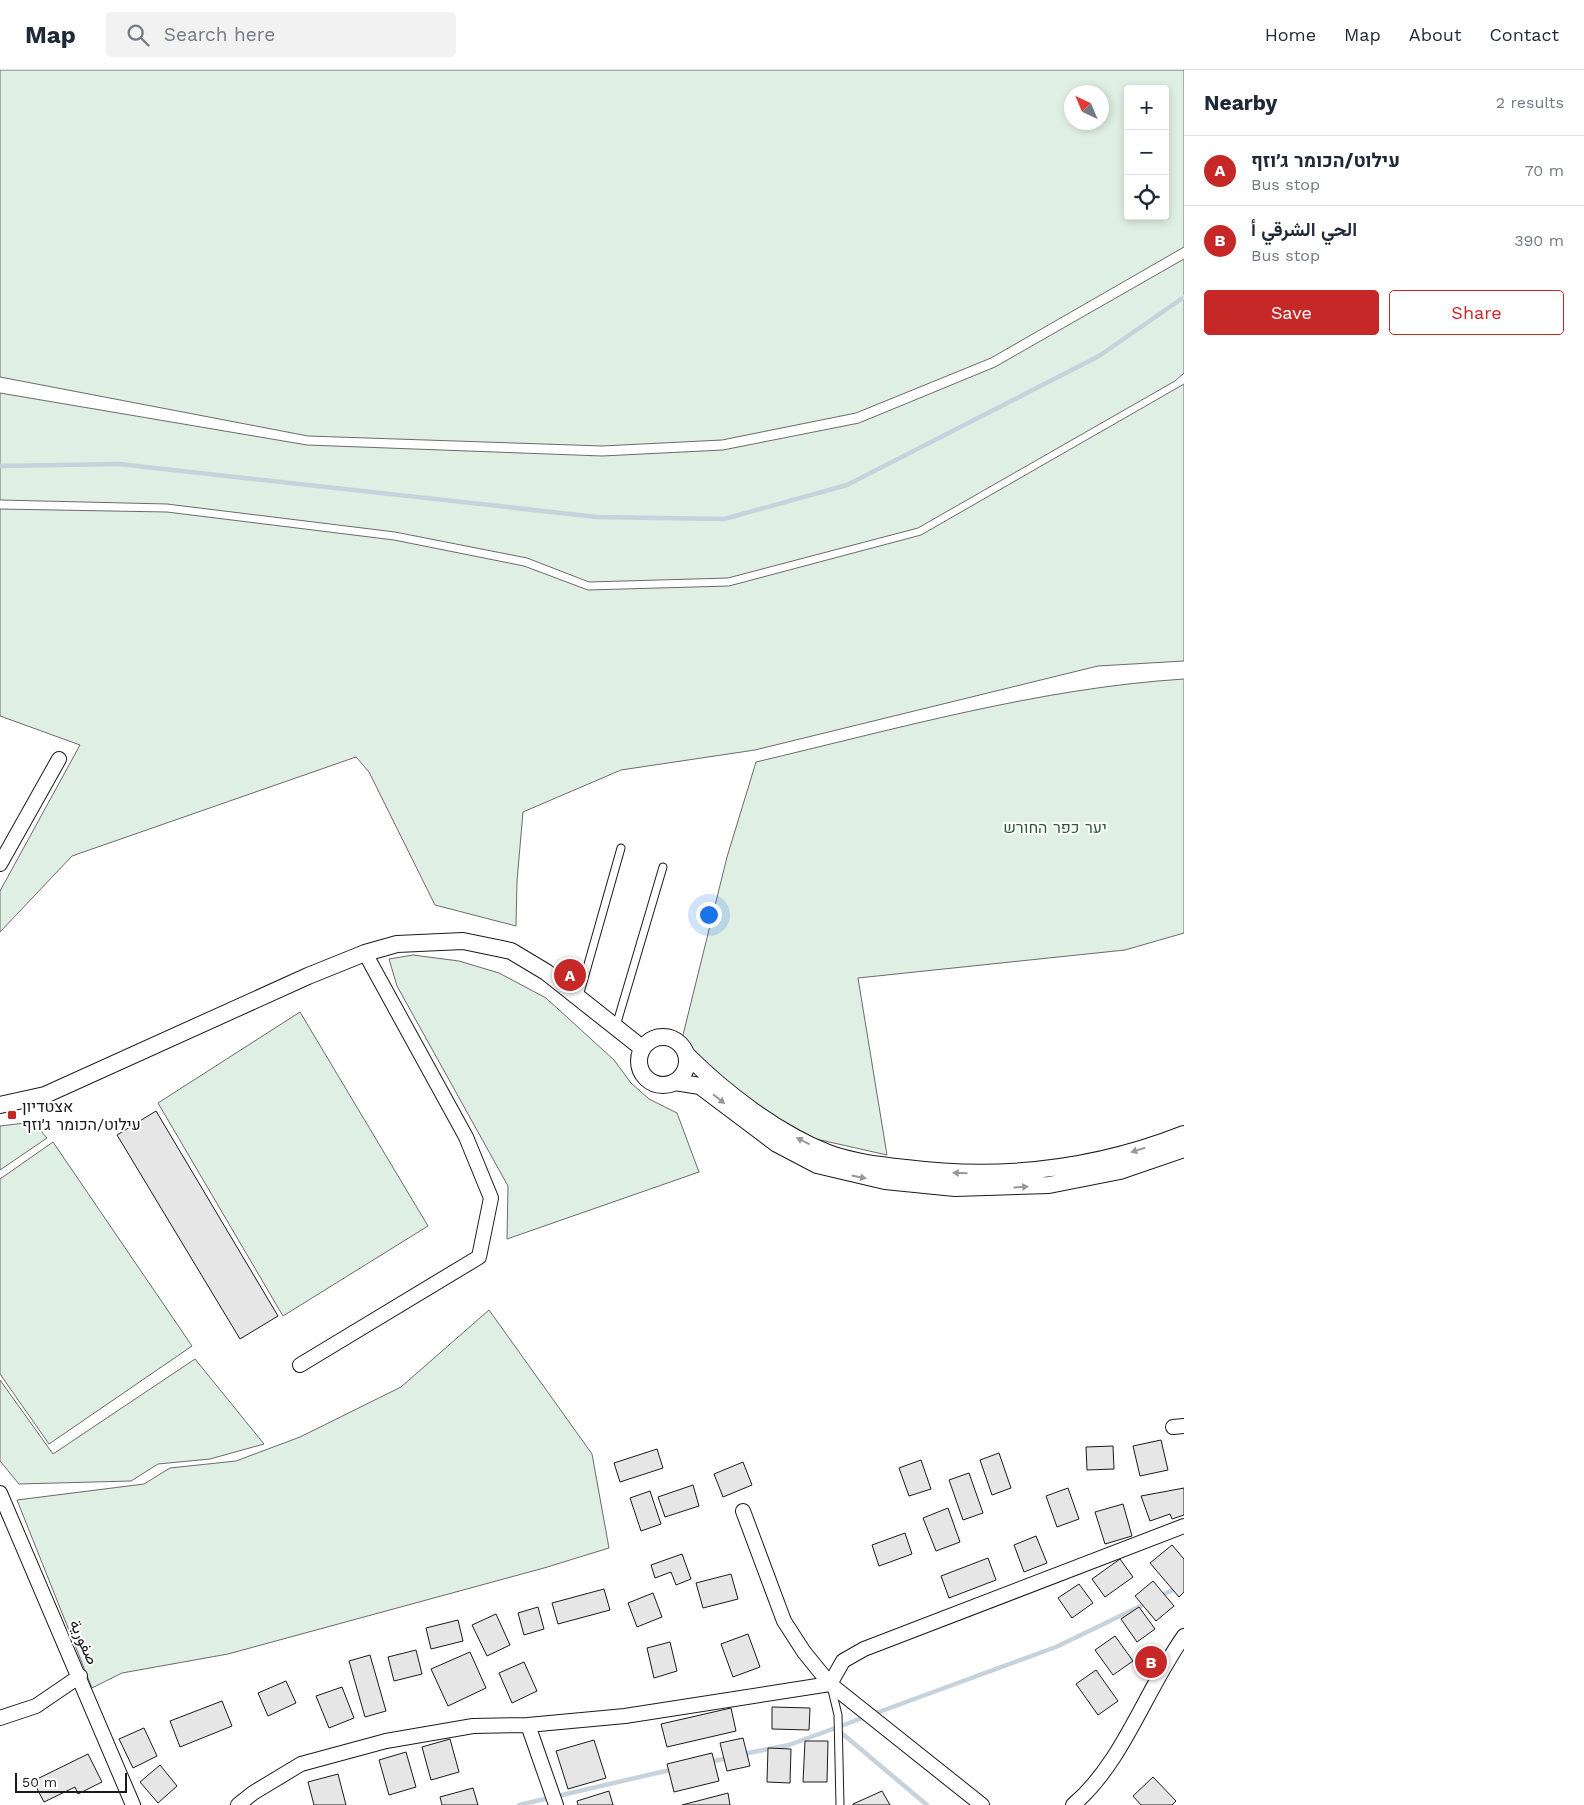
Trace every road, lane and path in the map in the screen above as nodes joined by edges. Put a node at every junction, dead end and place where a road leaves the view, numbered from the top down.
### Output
1 (59, 759) dead end
2 (621, 848) dead end
3 (0, 864) edge
4 (663, 867) dead end
5 (365, 953) junction
6 (578, 998) junction
7 (616, 1026) junction
8 (642, 1048) junction
9 (686, 1054) junction
10 (675, 1082) junction
11 (0, 1105) edge
12 (1184, 1134) edge
13 (1184, 1149) edge
14 (300, 1365) dead end
15 (0, 1493) edge
16 (743, 1510) dead end
17 (1184, 1526) edge
18 (1184, 1636) edge
19 (80, 1676) junction
20 (830, 1684) junction
21 (0, 1718) edge
22 (528, 1725) junction
23 (133, 1805) edge
24 (238, 1805) edge
25 (556, 1805) edge
26 (840, 1805) edge
27 (982, 1805) edge
28 (1073, 1805) edge

1 - 3 street
2 - 6 lane
4 - 7 lane
5 - 6 street
5 - 11 street
5 - 14 street
6 - 7 street
7 - 8 street
8 - 9 street
8 - 10 street
9 - 10 street
12 -> 9 street
10 -> 13 street
15 - 19 street, صفورية
16 - 20 street
17 - 20 street
18 - 28 street
19 - 21 street
19 - 23 street, صفورية
20 - 22 street
20 - 26 lane
20 - 27 street
22 - 24 street
22 - 25 street

